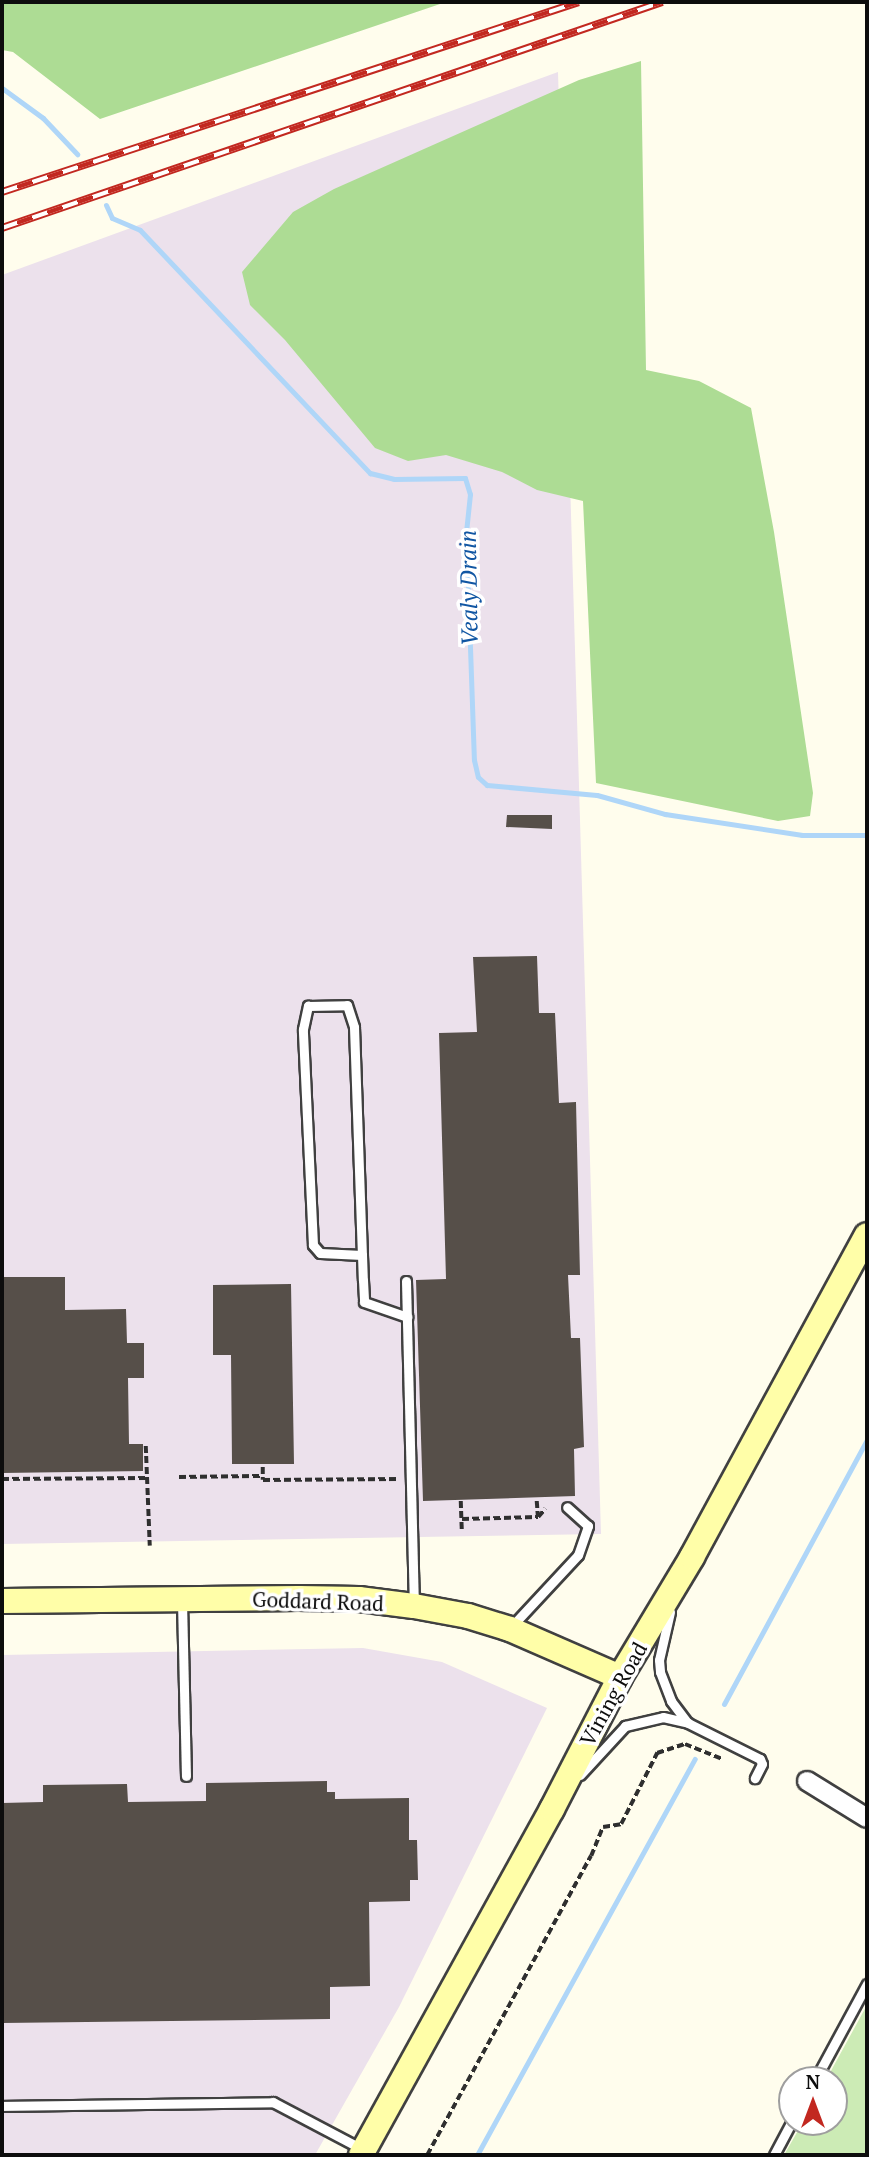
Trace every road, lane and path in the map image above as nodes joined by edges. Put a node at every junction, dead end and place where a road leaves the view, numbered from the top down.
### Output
1 (867, 1235) edge
2 (362, 1255) junction
3 (406, 1281) dead end
4 (407, 1317) junction
5 (146, 1446) dead end
6 (263, 1467) dead end
7 (263, 1476) junction
8 (179, 1477) dead end
9 (147, 1478) junction
10 (2, 1479) edge
11 (409, 1479) junction
12 (461, 1501) dead end
13 (537, 1501) dead end
14 (567, 1507) dead end
15 (545, 1509) dead end
16 (538, 1517) junction
17 (462, 1519) junction
18 (462, 1532) dead end
19 (149, 1545) dead end
20 (678, 1580) junction
21 (182, 1600) junction
22 (2, 1601) edge
23 (414, 1606) junction
24 (510, 1629) junction
25 (620, 1677) junction
26 (688, 1723) junction
27 (722, 1759) dead end
28 (186, 1776) dead end
29 (755, 1778) dead end
30 (807, 1781) dead end
31 (552, 1809) junction
32 (867, 1818) edge
33 (867, 1984) edge
34 (823, 2066) edge
35 (2, 2106) edge
36 (784, 2136) edge
37 (362, 2153) edge
38 (427, 2155) edge
39 (774, 2155) edge

1 - 20 main road, Vining Road
2 - 2 lane
2 - 4 lane
3 - 4 lane
4 - 11 lane
5 - 9 path
6 - 7 path
7 - 8 path
7 - 11 path
9 - 10 path
9 - 19 path
11 - 23 lane
12 - 17 path
13 - 16 path
14 - 24 lane
15 - 16 path
16 - 17 path
17 - 18 path
20 - 25 main road, Vining Road
20 - 26 lane
21 - 22 main road, Goddard Road
21 - 23 main road, Goddard Road
21 - 28 lane
23 - 24 main road, Goddard Road
24 - 25 main road, Goddard Road
25 - 31 main road, Vining Road
26 - 29 lane
26 - 31 lane
27 - 38 path
30 - 32 street
31 - 37 main road, Vining Road
33 - 34 lane
35 - 37 lane
36 - 39 lane

